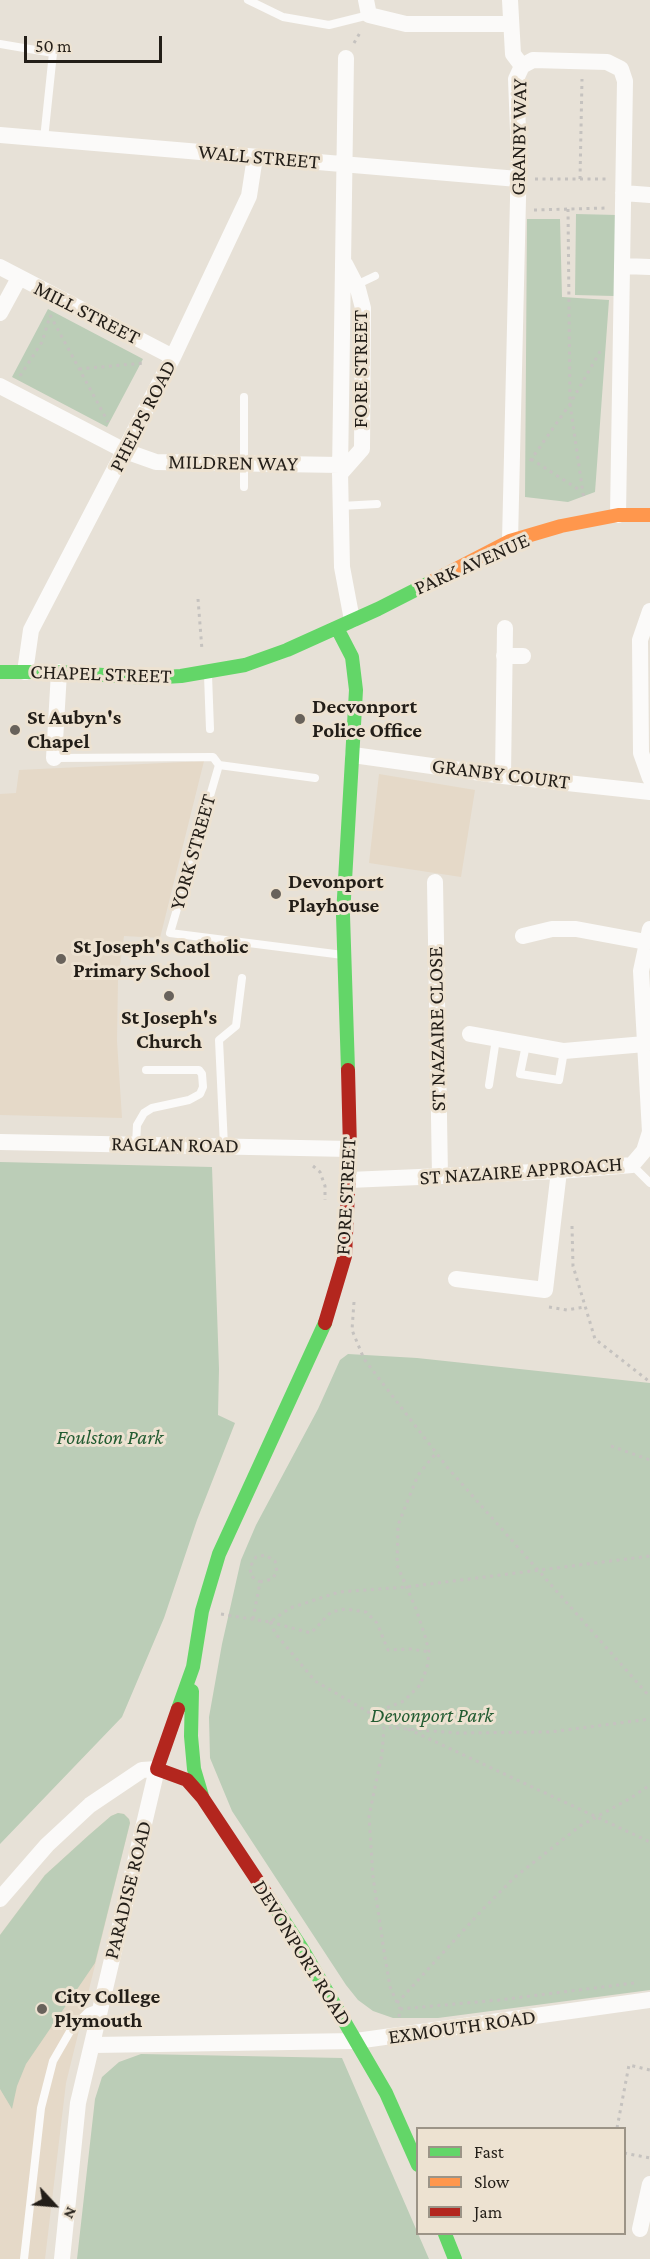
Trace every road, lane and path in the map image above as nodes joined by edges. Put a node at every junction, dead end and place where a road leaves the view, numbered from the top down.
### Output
1 (248, 0) edge
2 (510, 0) edge
3 (368, 8) edge
4 (511, 24) junction
5 (0, 44) edge
6 (346, 58) joint
7 (582, 62) junction
8 (522, 66) junction
9 (0, 135) edge
10 (44, 139) junction
11 (255, 157) junction
12 (345, 164) junction
13 (518, 179) junction
14 (580, 179) junction
15 (623, 193) junction
16 (650, 195) edge
17 (568, 209) junction
18 (517, 210) junction
19 (343, 261) junction
20 (622, 266) junction
21 (0, 267) edge
22 (650, 267) edge
23 (375, 276) dead end
24 (19, 278) junction
25 (356, 285) junction
26 (58, 298) junction
27 (0, 313) edge
28 (50, 315) junction
29 (604, 345) dead end
30 (173, 357) junction
31 (147, 363) dead end
32 (79, 369) junction
33 (5, 389) edge
34 (244, 397) dead end
35 (570, 404) junction
36 (107, 421) dead end
37 (512, 446) junction
38 (125, 451) junction
39 (532, 459) junction
40 (243, 464) junction
41 (340, 470) junction
42 (244, 488) dead end
43 (512, 488) junction
44 (581, 491) junction
45 (377, 504) dead end
46 (341, 506) junction
47 (618, 515) junction
48 (650, 515) edge
49 (589, 521) junction
50 (510, 541) junction
51 (198, 599) dead end
52 (650, 611) edge
53 (344, 624) junction
54 (505, 628) dead end
55 (504, 656) junction
56 (524, 656) dead end
57 (0, 672) edge
58 (25, 672) junction
59 (59, 672) junction
60 (206, 672) junction
61 (210, 729) dead end
62 (353, 755) junction
63 (54, 758) joint
64 (219, 765) junction
65 (503, 776) junction
66 (315, 778) dead end
67 (650, 778) edge
68 (650, 792) edge
69 (435, 882) dead end
70 (523, 936) dead end
71 (648, 936) edge
72 (344, 955) junction
73 (242, 978) dead end
74 (470, 1034) dead end
75 (496, 1039) junction
76 (645, 1044) junction
77 (526, 1045) junction
78 (564, 1050) junction
79 (146, 1070) dead end
80 (489, 1085) dead end
81 (650, 1108) edge
82 (0, 1142) edge
83 (135, 1144) junction
84 (224, 1146) junction
85 (350, 1149) junction
86 (312, 1164) dead end
87 (632, 1165) junction
88 (559, 1171) junction
89 (440, 1176) junction
90 (349, 1180) junction
91 (650, 1183) edge
92 (324, 1209) dead end
93 (572, 1225) dead end
94 (456, 1279) dead end
95 (357, 1291) dead end
96 (585, 1307) junction
97 (567, 1310) dead end
98 (650, 1382) edge
99 (611, 1446) dead end
100 (436, 1453) junction
101 (650, 1460) edge
102 (650, 1556) edge
103 (538, 1571) junction
104 (260, 1582) junction
105 (406, 1587) junction
106 (202, 1611) junction
107 (253, 1619) junction
108 (270, 1622) junction
109 (429, 1652) junction
110 (193, 1667) junction
111 (650, 1697) edge
112 (375, 1716) junction
113 (650, 1719) edge
114 (404, 1728) junction
115 (157, 1769) junction
116 (650, 1785) edge
117 (202, 1797) junction
118 (597, 1817) junction
119 (650, 1842) edge
120 (0, 1899) edge
121 (639, 1982) dead end
122 (650, 2001) edge
123 (398, 2003) junction
124 (99, 2008) junction
125 (400, 2009) junction
126 (398, 2036) junction
127 (356, 2041) junction
128 (93, 2045) junction
129 (650, 2070) edge
130 (617, 2127) edge
131 (626, 2153) edge
132 (650, 2158) edge
133 (416, 2163) edge
134 (650, 2184) edge
135 (640, 2229) dead end
136 (445, 2235) edge
137 (24, 2259) edge
138 (62, 2259) edge
139 (455, 2259) edge

1 - 3 lane
2 - 4 street
3 - 4 street
3 - 6 path
4 - 8 street
5 - 10 lane
6 - 12 street, FORE STREET
7 - 8 street, GRANBY WAY
7 - 14 path
7 - 15 street, GRANBY WAY
8 - 13 street, GRANBY WAY
9 - 10 street, WALL STREET
10 - 11 street, WALL STREET
11 - 12 street, WALL STREET
11 - 30 street, PHELPS ROAD
12 - 13 street, WALL STREET
12 - 19 street, FORE STREET
13 - 14 path
13 - 18 street, GRANBY WAY
14 - 15 path
15 - 16 street
15 - 17 path
15 - 20 street, GRANBY WAY
17 - 18 path
17 - 35 path
18 - 37 street, GRANBY WAY
19 - 25 street, FORE STREET
19 - 41 street, FORE STREET
20 - 22 street
20 - 47 street, GRANBY WAY
21 - 24 street, MILL STREET
23 - 25 lane
24 - 26 street, MILL STREET
24 - 27 street
25 - 41 street, FORE STREET
26 - 28 path
26 - 30 street, MILL STREET
28 - 32 path
28 - 33 path
29 - 35 path
30 - 38 street, PHELPS ROAD
31 - 32 path
32 - 36 path
33 - 38 street, MILDREN WAY
34 - 40 lane
35 - 39 path
35 - 44 path
37 - 39 path
37 - 43 street, GRANBY WAY
38 - 40 street, MILDREN WAY
38 - 58 street, PHELPS ROAD
39 - 43 path
39 - 44 path
40 - 41 street, MILDREN WAY
40 - 42 lane
41 - 46 street, FORE STREET
43 - 50 street, GRANBY WAY
44 - 49 path
45 - 46 lane
46 - 53 street, FORE STREET
47 - 48 street, PARK AVENUE
47 - 49 street, PARK AVENUE
49 - 50 street, PARK AVENUE
50 - 53 street, PARK AVENUE
51 - 60 path
52 - 67 street
53 - 60 street, CHAPEL STREET
53 - 62 street, FORE STREET
54 - 55 street
55 - 56 street
55 - 65 street
57 - 58 street, CHAPEL STREET
58 - 59 street, CHAPEL STREET
59 - 60 street, CHAPEL STREET
59 - 63 street
60 - 61 lane
62 - 65 street, GRANBY COURT
62 - 72 street, FORE STREET
63 - 64 lane
64 - 66 lane
64 - 72 lane, YORK STREET
65 - 68 street, GRANBY COURT
69 - 89 street, ST NAZAIRE CLOSE
70 - 71 street
71 - 76 street, ST NAZAIRE APPROACH
72 - 85 street, FORE STREET
73 - 84 lane
74 - 75 street
75 - 77 street
75 - 80 lane
76 - 78 street
76 - 81 street, ST NAZAIRE APPROACH
77 - 78 street
77 - 78 lane
79 - 83 lane
81 - 87 street, ST NAZAIRE APPROACH
82 - 83 street, RAGLAN ROAD
83 - 84 street, RAGLAN ROAD
84 - 85 street, RAGLAN ROAD
85 - 90 street, FORE STREET
86 - 92 path
87 - 88 street, ST NAZAIRE APPROACH
87 - 91 lane
88 - 89 street, ST NAZAIRE APPROACH
88 - 94 street
89 - 90 street, ST NAZAIRE APPROACH
90 - 106 street, FORE STREET
93 - 96 path
95 - 100 path
96 - 97 path
96 - 98 path
99 - 101 path
100 - 103 path
100 - 105 path
102 - 103 path
103 - 105 path
103 - 111 path
104 - 104 path
104 - 107 path
105 - 108 path
105 - 109 path
106 - 107 path
106 - 110 street, FORE STREET
107 - 108 path
108 - 109 path
108 - 112 path
109 - 112 path
110 - 115 street, FORE STREET
110 - 117 street
112 - 114 path
113 - 114 path
114 - 118 path
114 - 123 path
115 - 117 street, DEVONPORT ROAD
115 - 120 street
115 - 124 street, PARADISE ROAD
116 - 118 path
117 - 127 street, DEVONPORT ROAD
118 - 119 path
118 - 123 path
121 - 125 path
122 - 126 street, EXMOUTH ROAD
123 - 125 path
124 - 128 street, PARADISE ROAD
124 - 137 lane
125 - 126 path
126 - 127 street, EXMOUTH ROAD
127 - 128 street, EXMOUTH ROAD
127 - 133 street, DEVONPORT ROAD
128 - 138 street, PARADISE ROAD
129 - 130 path
131 - 132 path
134 - 135 street
136 - 139 street

